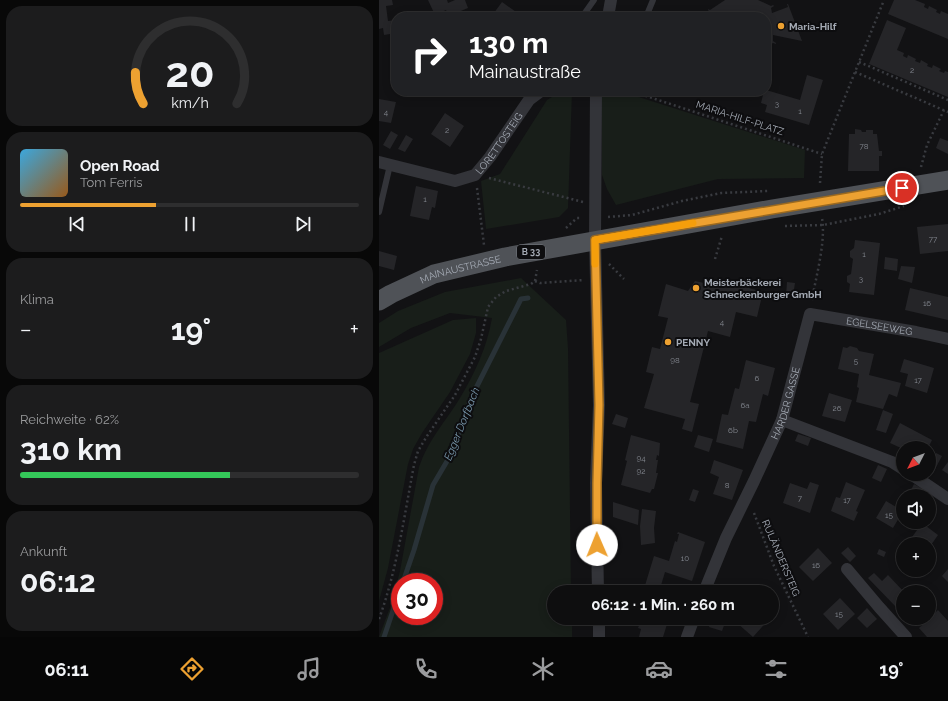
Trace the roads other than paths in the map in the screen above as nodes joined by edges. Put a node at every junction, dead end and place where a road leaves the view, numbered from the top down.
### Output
1 (594, 0) edge
2 (611, 0) edge
3 (653, 0) edge
4 (586, 12) edge
5 (609, 12) edge
6 (648, 12) edge
7 (532, 96) edge
8 (596, 96) edge
9 (384, 163) edge
10 (948, 180) edge
11 (379, 212) edge
12 (595, 240) junction
13 (379, 301) edge
14 (810, 314) joint
15 (948, 339) edge
16 (782, 420) junction
17 (896, 464) edge
18 (921, 481) edge
19 (948, 499) edge
20 (847, 568) dead end
21 (598, 585) edge
22 (707, 585) edge
23 (599, 625) edge
24 (691, 625) edge
25 (599, 637) edge
26 (687, 637) edge
27 (906, 637) edge

1 - 4 lane
2 - 5 street
3 - 6 lane
7 - 9 street, LORETTOSTEIG
8 - 12 street
9 - 11 lane
10 - 12 main road, MAINAUSTRASSE / B 33
12 - 13 main road, MAINAUSTRASSE / B 33
12 - 21 street
14 - 15 street, EGELSEEWEG
14 - 16 street, HARDER GASSE
16 - 17 street
16 - 22 street, HARDER GASSE
18 - 19 street
20 - 27 street
23 - 25 street
24 - 26 street

